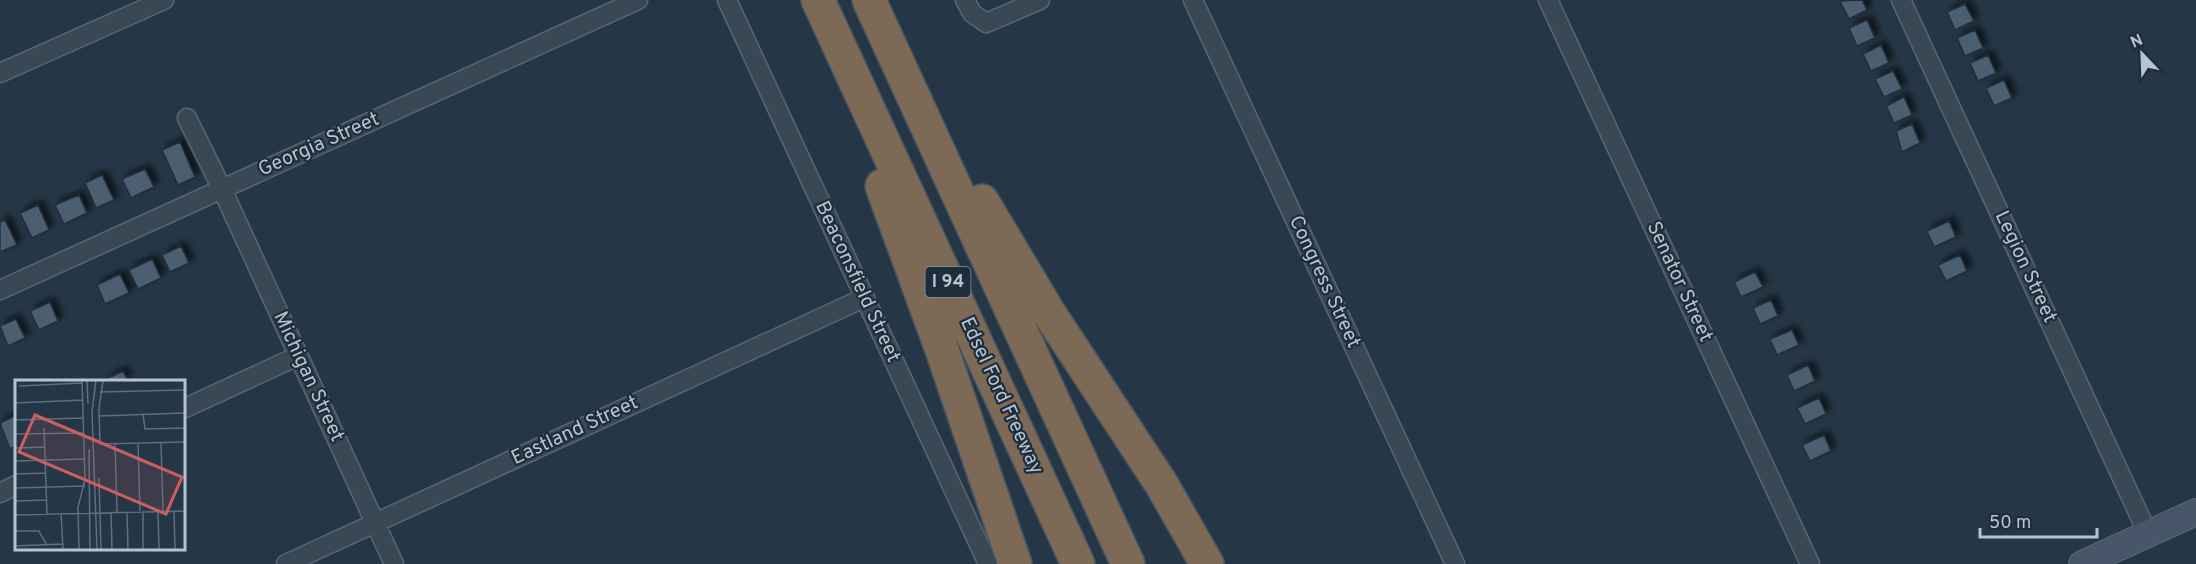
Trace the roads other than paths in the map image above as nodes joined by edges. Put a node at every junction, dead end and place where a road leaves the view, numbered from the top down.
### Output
1 (164, 0) edge
2 (638, 0) edge
3 (728, 0) edge
4 (801, 0) edge
5 (818, 0) edge
6 (869, 0) edge
7 (965, 0) edge
8 (1040, 0) edge
9 (1193, 0) edge
10 (1548, 0) edge
11 (1901, 0) edge
12 (898, 61) junction
13 (0, 73) edge
14 (187, 118) dead end
15 (222, 189) junction
16 (0, 291) edge
17 (864, 298) junction
18 (298, 356) junction
19 (184, 409) edge
20 (15, 486) edge
21 (0, 493) edge
22 (2196, 512) edge
23 (375, 523) junction
24 (2148, 534) junction
25 (2084, 563) edge
26 (286, 564) edge
27 (394, 564) edge
28 (988, 564) edge
29 (1015, 564) edge
30 (1078, 564) edge
31 (1128, 564) edge
32 (1207, 564) edge
33 (1455, 564) edge
34 (1809, 564) edge

1 - 13 street
2 - 15 street, Georgia Street
3 - 17 street, Beaconsfield Street
4 - 29 highway
5 - 30 highway, Edsel Ford Freeway / I 94
6 - 12 highway, I 94
7 - 8 street
9 - 33 street, Congress Street
10 - 34 street, Senator Street
11 - 24 street, Legion Street
12 - 31 highway, I 94
12 - 32 highway
14 - 15 street, Michigan Street
15 - 16 street, Georgia Street
15 - 18 street, Michigan Street
17 - 23 street, Eastland Street
17 - 28 street, Beaconsfield Street
18 - 19 street
18 - 23 street, Michigan Street
20 - 21 street
22 - 24 main road
23 - 26 street, Eastland Street
23 - 27 street, Michigan Street
24 - 25 main road

